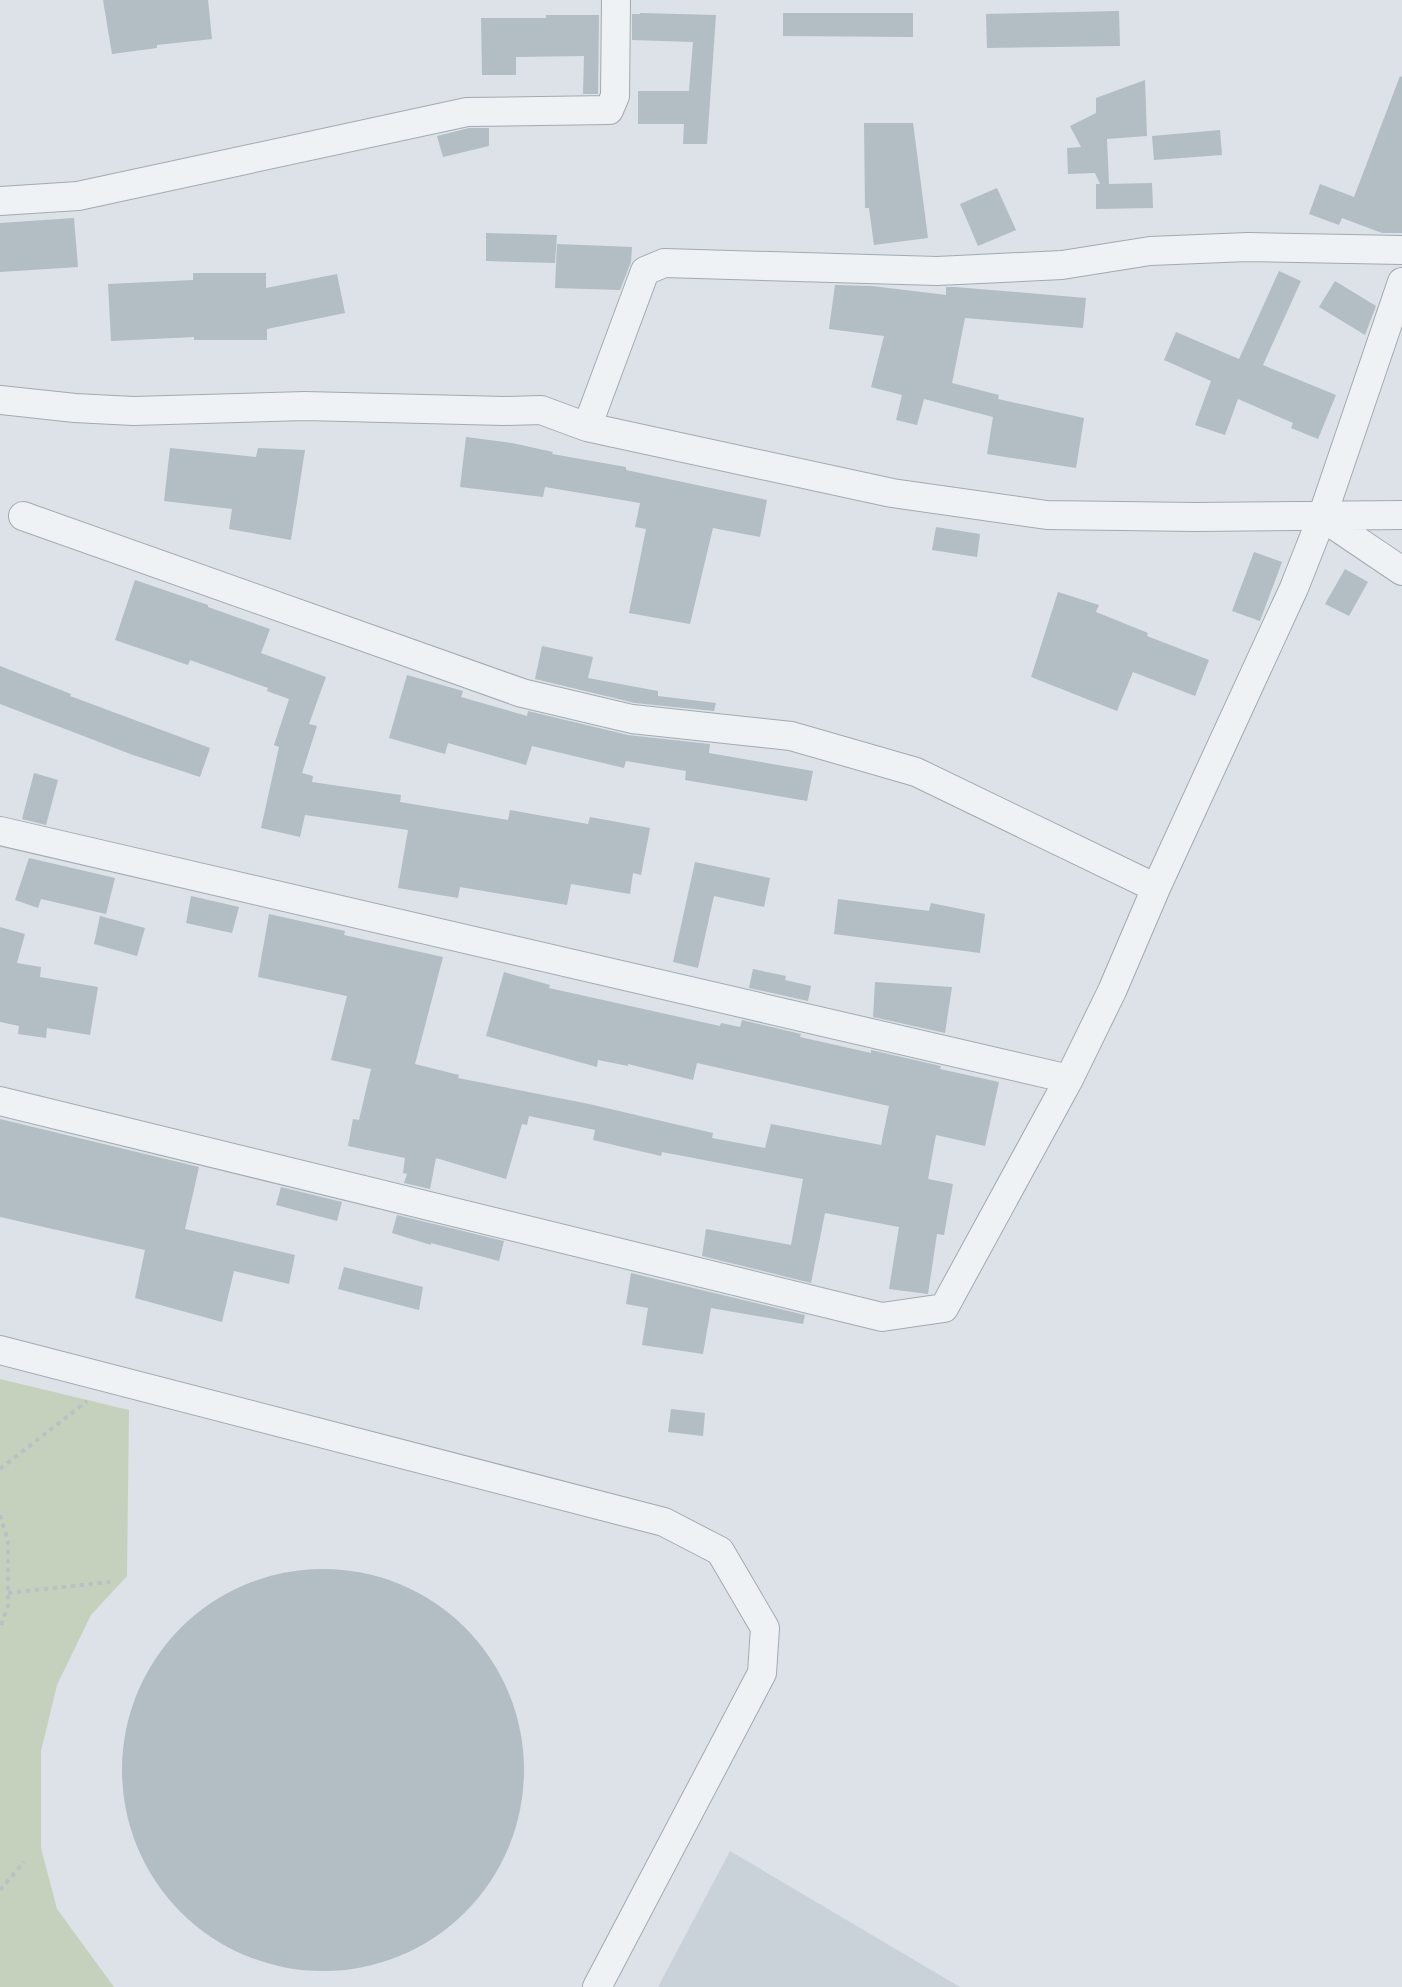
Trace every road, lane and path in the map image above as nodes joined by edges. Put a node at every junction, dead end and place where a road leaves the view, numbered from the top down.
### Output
1 (616, 0) edge
2 (0, 201) edge
3 (1402, 250) edge
4 (1402, 282) edge
5 (0, 400) edge
6 (587, 427) junction
7 (1402, 515) edge
8 (23, 516) dead end
9 (1322, 517) junction
10 (1402, 571) edge
11 (0, 831) edge
12 (1156, 888) junction
13 (1069, 1079) junction
14 (0, 1101) edge
15 (0, 1350) edge
16 (90, 1394) dead end
17 (0, 1469) edge
18 (0, 1515) edge
19 (110, 1582) dead end
20 (8, 1593) junction
21 (0, 1628) edge
22 (24, 1862) dead end
23 (0, 1878) edge
24 (5, 1885) junction
25 (0, 1890) edge
26 (597, 1987) edge

1 - 2 street
3 - 6 street
4 - 9 street
5 - 6 street
6 - 9 street
7 - 9 street
8 - 12 street
9 - 10 street
9 - 12 street
11 - 13 street
12 - 13 street
13 - 14 street
15 - 26 street
16 - 17 path
18 - 20 path
19 - 20 path
20 - 21 path
22 - 24 path
23 - 24 path
24 - 25 path

